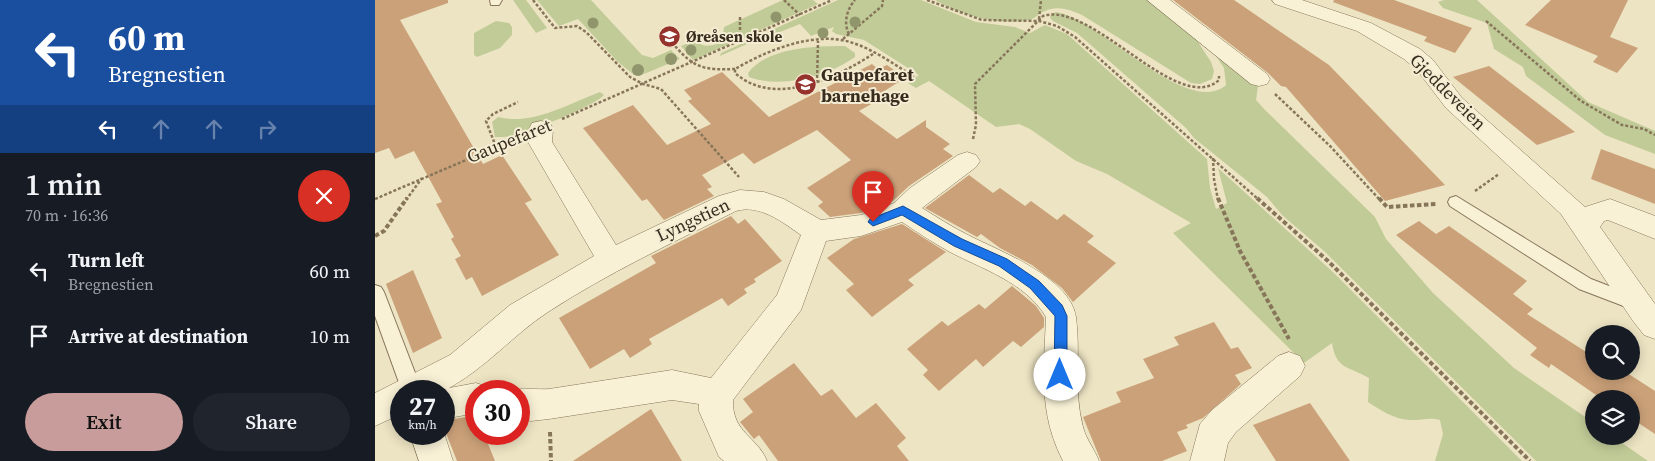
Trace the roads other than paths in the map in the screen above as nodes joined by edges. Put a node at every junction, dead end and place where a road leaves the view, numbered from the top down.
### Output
1 (1157, 0) edge
2 (1282, 0) edge
3 (1259, 79) road end
4 (541, 129) road end
5 (967, 162) road end
6 (1456, 202) road end
7 (903, 210) junction
8 (1586, 227) junction
9 (1655, 228) edge
10 (817, 231) junction
11 (611, 260) junction
12 (375, 292) edge
13 (1634, 303) junction
14 (1655, 326) edge
15 (1289, 366) road end
16 (408, 380) edge
17 (433, 380) edge
18 (717, 395) junction
19 (390, 402) edge
20 (530, 406) edge
21 (375, 410) edge
22 (431, 445) edge
23 (436, 461) edge
24 (750, 461) edge
25 (1082, 461) edge
26 (1207, 461) edge

1 - 3 street
2 - 8 street, Gjeddeveien
4 - 11 street
5 - 7 street
6 - 13 lane
7 - 10 street
7 - 25 street
8 - 9 street
8 - 13 street, Gjeddeveien
10 - 11 street, Lyngstien
10 - 18 street
11 - 17 street, Lyngstien
12 - 16 lane
13 - 14 street, Gjeddeveien
15 - 26 street
18 - 20 street
18 - 24 street
19 - 21 street
22 - 23 street

